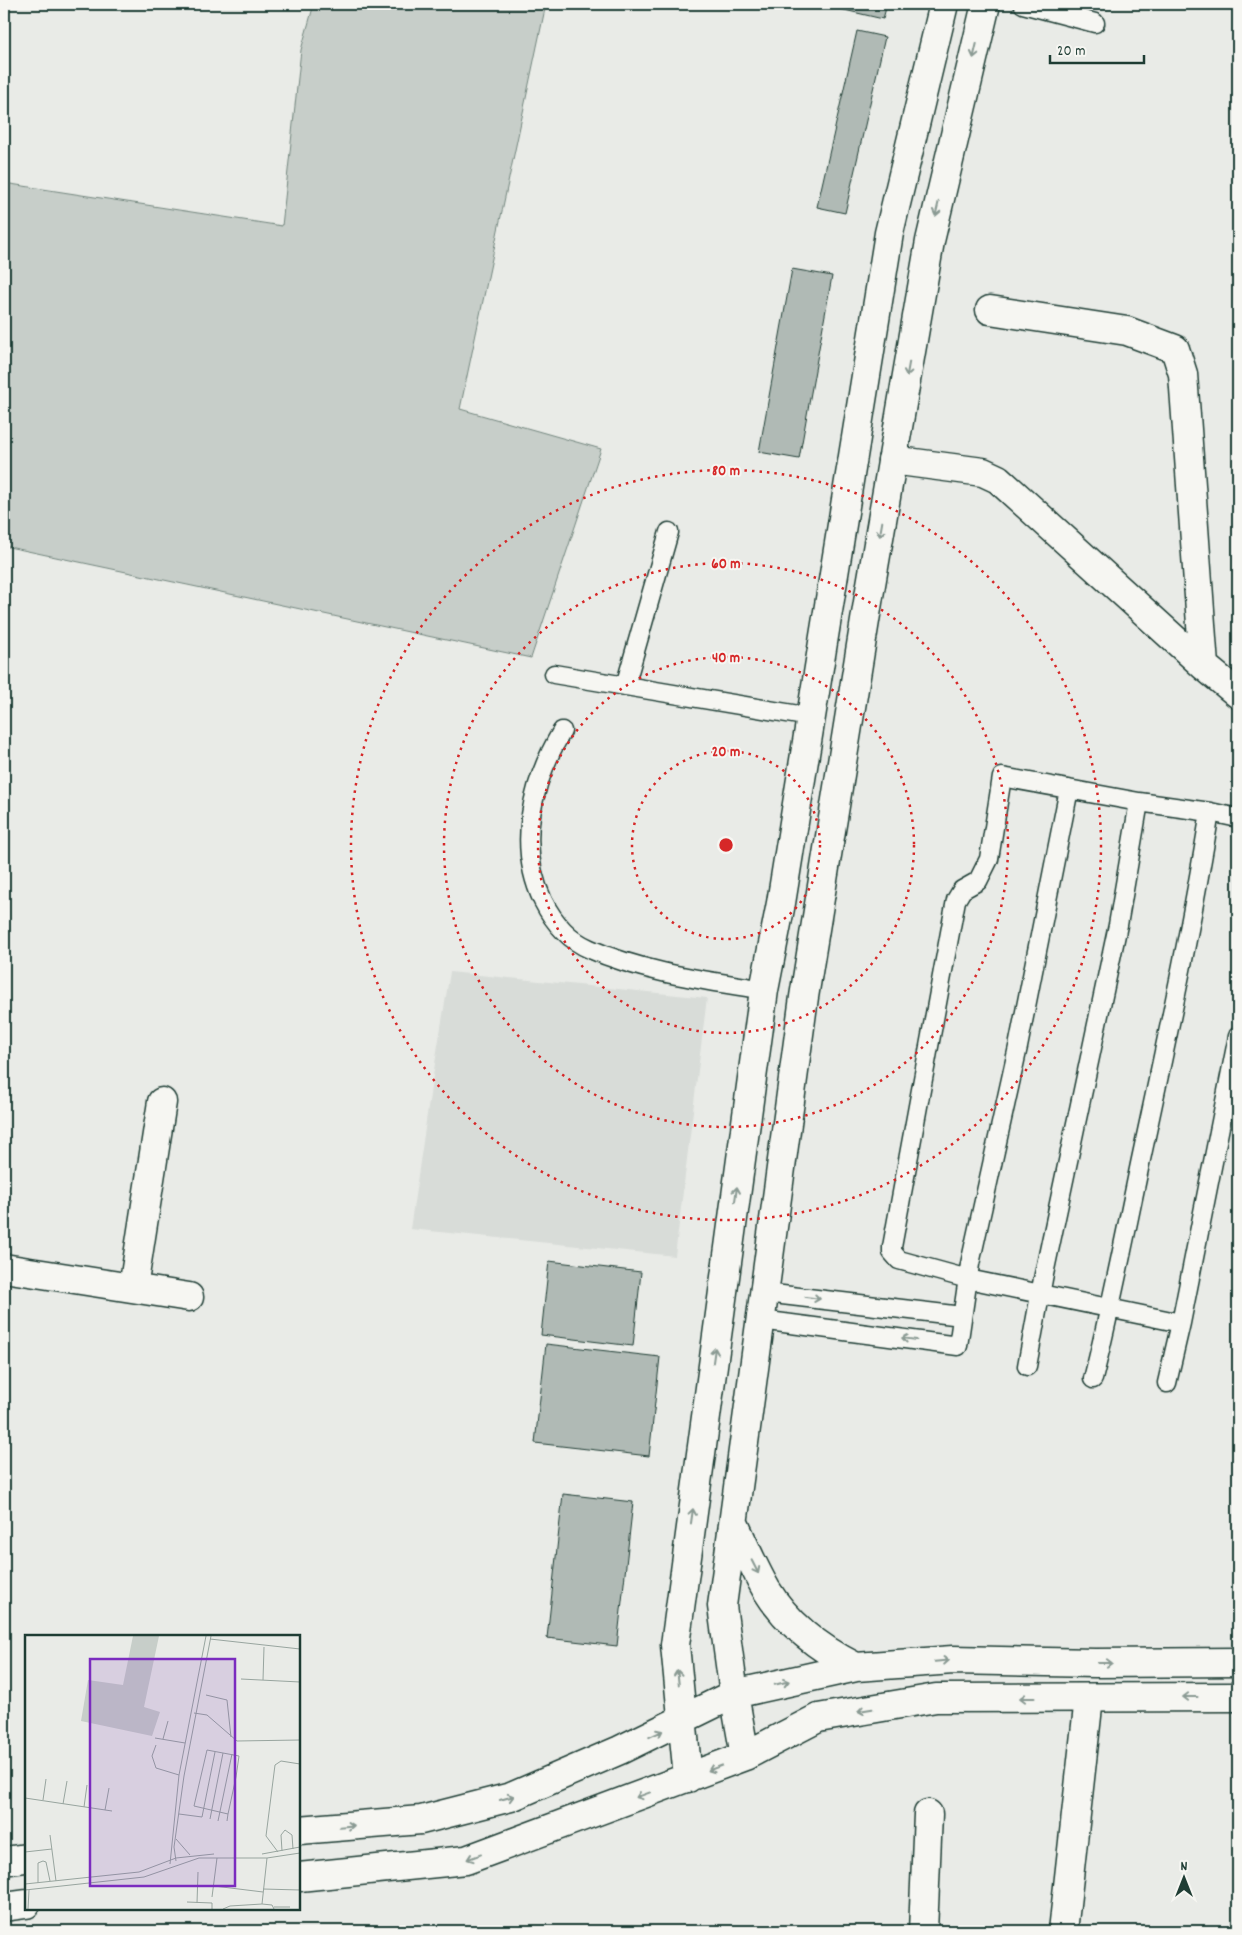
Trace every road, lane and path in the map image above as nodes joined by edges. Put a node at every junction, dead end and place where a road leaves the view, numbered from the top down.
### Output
1 (944, 4) edge
2 (986, 4) edge
3 (1023, 4) edge
4 (1095, 23) dead end
5 (990, 310) dead end
6 (892, 460) junction
7 (669, 532) dead end
8 (1204, 666) junction
9 (554, 674) dead end
10 (625, 686) junction
11 (1238, 694) edge
12 (810, 717) junction
13 (562, 731) dead end
14 (1069, 789) junction
15 (1139, 802) junction
16 (1210, 812) junction
17 (1238, 818) edge
18 (764, 990) junction
19 (1238, 1036) edge
20 (162, 1102) dead end
21 (4, 1268) edge
22 (968, 1279) junction
23 (133, 1288) junction
24 (765, 1293) junction
25 (1040, 1294) junction
26 (190, 1297) dead end
27 (1110, 1308) junction
28 (962, 1316) junction
29 (761, 1320) junction
30 (1181, 1323) junction
31 (1027, 1366) dead end
32 (1093, 1379) dead end
33 (1167, 1383) dead end
34 (734, 1523) junction
35 (1238, 1662) edge
36 (856, 1667) junction
37 (734, 1694) junction
38 (1238, 1697) edge
39 (1089, 1698) junction
40 (683, 1721) junction
41 (745, 1756) junction
42 (688, 1778) junction
43 (928, 1814) dead end
44 (300, 1830) edge
45 (25, 1858) edge
46 (4, 1861) edge
47 (300, 1877) edge
48 (25, 1904) edge
49 (4, 1907) edge
50 (923, 1931) edge
51 (1063, 1931) edge

1 - 12 main road
2 -> 6 main road
3 - 4 lane
5 - 8 main road
6 - 8 main road
6 -> 24 main road
7 - 10 lane
8 - 11 main road
9 - 10 lane
10 - 12 lane
12 - 18 main road
13 - 18 lane
14 - 15 lane
14 - 22 lane
14 - 22 lane
15 - 16 lane
15 - 25 lane
16 - 17 lane
16 - 27 lane
40 -> 18 main road
19 - 30 lane
20 - 23 main road
21 - 23 main road
22 - 25 lane
22 - 28 lane
23 - 26 main road
24 -> 28 lane
24 - 29 main road
25 - 27 lane
25 - 31 lane
27 - 30 lane
27 - 32 lane
28 -> 29 lane
29 - 34 main road
30 - 33 lane
34 -> 36 main road
34 - 37 main road
36 -> 35 main road
37 -> 36 main road
37 - 40 main road
37 - 41 main road
38 -> 39 main road
39 -> 41 main road
39 - 51 main road
40 - 42 main road
44 -> 40 main road
41 -> 42 main road
42 -> 47 main road
43 - 50 main road
45 - 46 main road
48 - 49 main road

